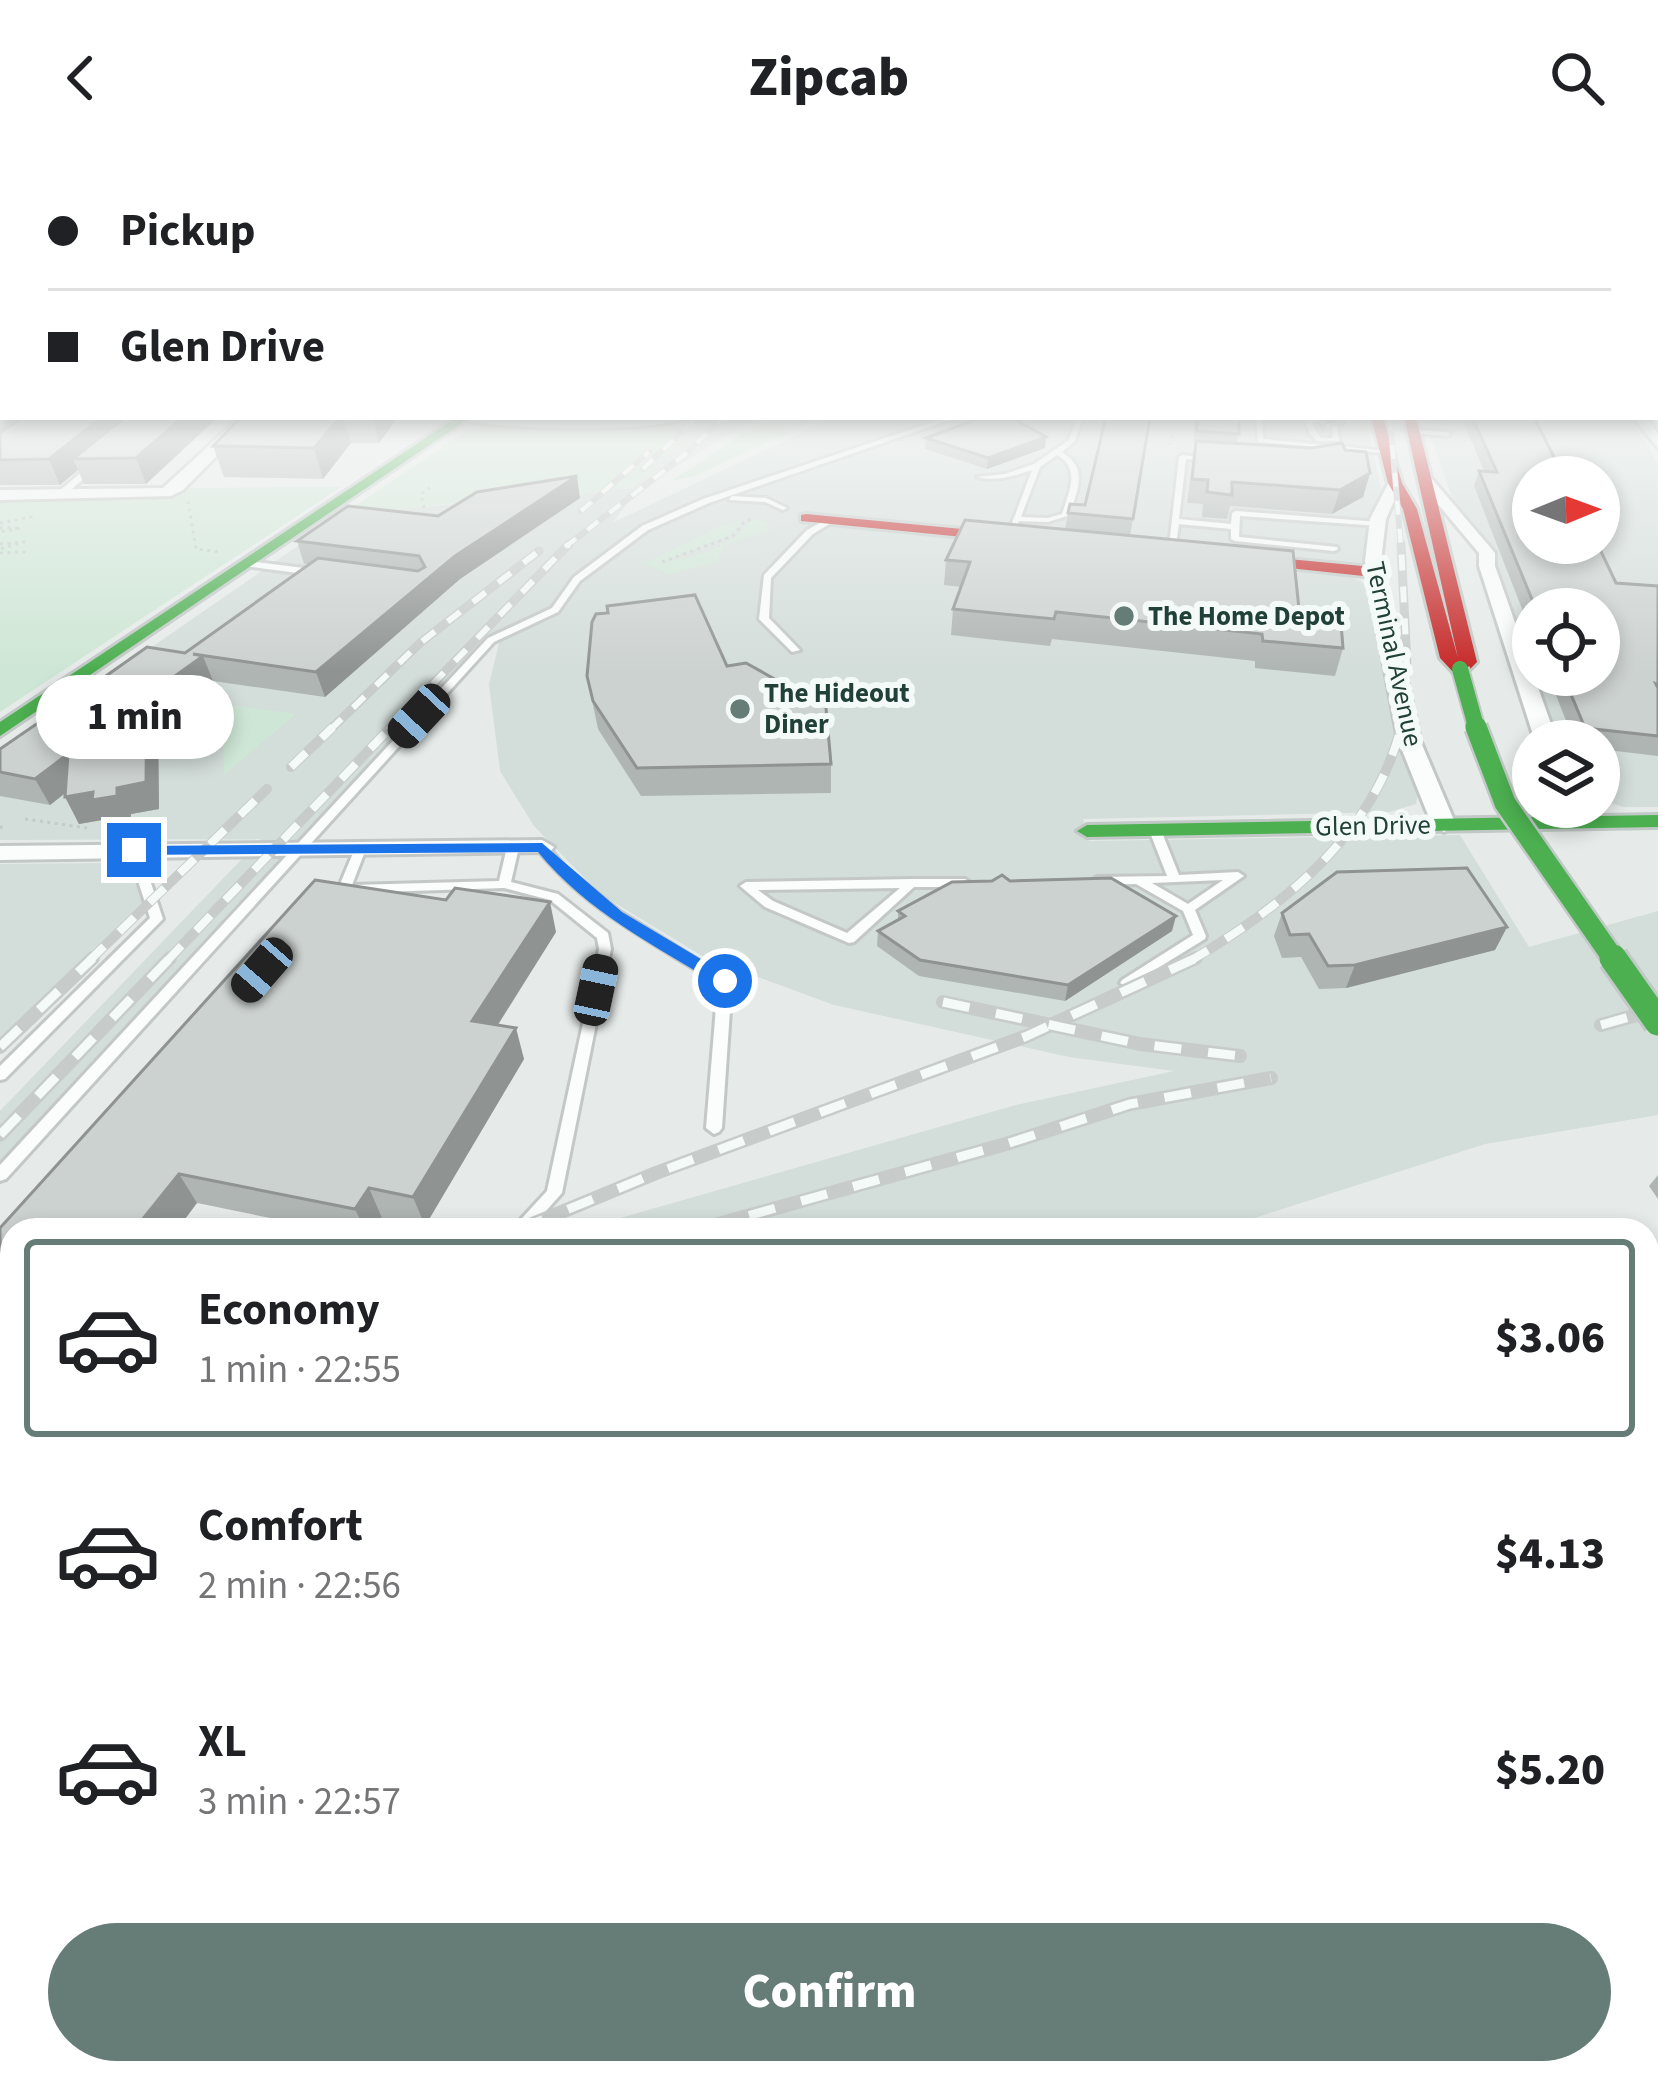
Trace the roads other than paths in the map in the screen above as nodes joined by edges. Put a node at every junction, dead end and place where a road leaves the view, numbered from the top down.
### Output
1 (65, 491) edge
2 (170, 491) edge
3 (346, 491) edge
4 (738, 491) edge
5 (1027, 491) edge
6 (1072, 491) edge
7 (1178, 491) edge
8 (1384, 491) edge
9 (1401, 491) edge
10 (1426, 491) edge
11 (1439, 491) edge
12 (0, 495) edge
13 (60, 495) junction
14 (717, 498) junction
15 (807, 516) junction
16 (1174, 521) junction
17 (1234, 526) junction
18 (1378, 526) junction
19 (1013, 528) junction
20 (1427, 531) junction
21 (1072, 544) edge
22 (1334, 549) dead end
23 (1136, 550) edge
24 (1192, 555) junction
25 (238, 558) junction
26 (1486, 566) junction
27 (1373, 572) junction
28 (332, 575) edge
29 (794, 650) dead end
30 (1539, 720) edge
31 (0, 730) edge
32 (1620, 817) edge
33 (1512, 820) edge
34 (1658, 821) edge
35 (1444, 825) junction
36 (1155, 830) junction
37 (1088, 831) dead end
38 (542, 847) joint
39 (513, 848) junction
40 (300, 849) junction
41 (359, 849) junction
42 (134, 850) junction
43 (0, 853) edge
44 (1174, 879) junction
45 (1138, 880) junction
46 (1070, 881) edge
47 (980, 883) edge
48 (504, 884) junction
49 (912, 884) junction
50 (344, 890) junction
51 (328, 893) edge
52 (1188, 909) junction
53 (1127, 983) dead end
54 (1658, 1022) edge
55 (0, 1075) edge
56 (714, 1128) dead end
57 (0, 1175) edge
58 (530, 1218) edge

1 - 13 lane
2 - 13 street
3 - 25 main road
4 - 14 lane
5 - 19 lane
6 - 19 lane
7 - 16 lane
8 - 18 street, Terminal Avenue
9 - 20 main road, Terminal Avenue
10 - 20 main road, Terminal Avenue
11 - 26 street, Terminal Avenue
12 - 13 street
14 - 15 lane
14 - 40 lane
15 - 19 main road
15 - 29 lane
16 - 17 lane
16 - 24 lane
17 - 18 lane
17 - 22 lane
18 - 20 street
18 - 27 street, Terminal Avenue
19 - 21 main road
20 - 26 street
20 - 54 main road, Terminal Avenue, bridge
23 - 24 main road
24 - 27 main road
25 - 28 lane
25 - 31 main road
26 - 30 street, Terminal Avenue
27 - 35 street, Terminal Avenue
32 - 34 main road, Glen Drive
33 - 35 main road, Glen Drive
35 - 36 main road, Glen Drive
36 - 37 main road, Glen Drive
36 - 44 lane
38 - 39 street
38 - 56 lane
39 - 41 street
39 - 48 lane
40 - 41 street
40 - 42 street
40 - 57 lane
41 - 50 lane
42 - 43 street
42 - 55 lane
44 - 45 lane
44 - 52 lane
45 - 46 lane
45 - 52 lane
47 - 49 lane
48 - 50 lane
48 - 58 lane
49 - 49 lane
50 - 51 lane
52 - 53 lane

